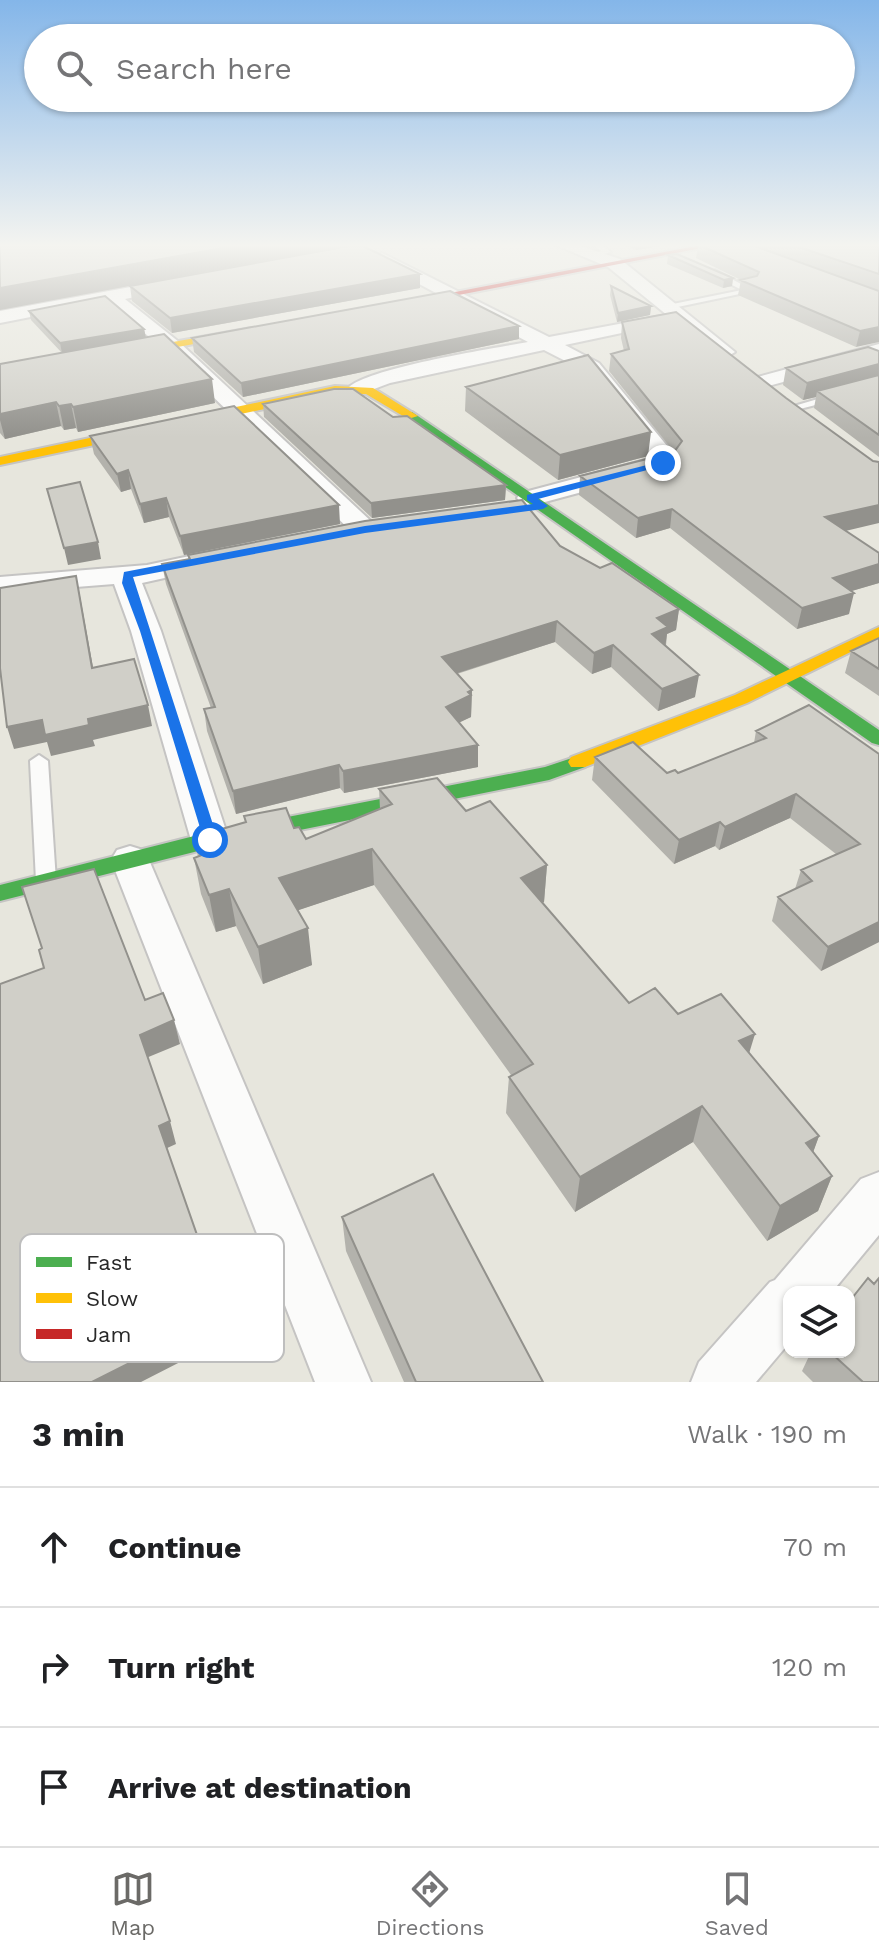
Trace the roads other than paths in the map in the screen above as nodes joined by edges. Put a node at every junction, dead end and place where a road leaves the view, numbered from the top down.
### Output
1 (40, 309) edge
2 (127, 309) edge
3 (480, 309) edge
4 (674, 309) edge
5 (686, 309) edge
6 (677, 312) junction
7 (0, 317) edge
8 (274, 327) edge
9 (544, 344) junction
10 (172, 346) junction
11 (873, 356) edge
12 (750, 373) junction
13 (0, 376) edge
14 (358, 389) junction
15 (850, 393) edge
16 (792, 408) junction
17 (239, 409) junction
18 (814, 425) edge
19 (0, 461) edge
20 (527, 505) junction
21 (394, 526) edge
22 (365, 530) junction
23 (334, 536) edge
24 (225, 557) edge
25 (128, 574) junction
26 (0, 585) edge
27 (879, 632) edge
28 (788, 676) junction
29 (879, 739) edge
30 (39, 761) dead end
31 (210, 840) junction
32 (130, 860) junction
33 (46, 881) junction
34 (0, 893) edge
35 (879, 1196) edge
36 (283, 1234) edge
37 (284, 1237) edge
38 (802, 1286) edge
39 (783, 1308) edge
40 (343, 1382) edge
41 (719, 1382) edge

1 - 7 street
2 - 10 street
3 - 9 street
4 - 6 street
5 - 6 lane
6 - 9 street
6 - 12 street
8 - 10 street
9 - 14 street
9 - 20 street
10 - 13 street
10 - 17 street
11 - 12 street
12 - 16 street
14 - 17 street
14 - 20 street
15 - 16 lane
16 - 18 street
17 - 19 street
17 - 22 street
20 - 28 street
21 - 22 street
22 - 23 street
24 - 25 street
25 - 26 street
25 - 31 street
27 - 28 street
28 - 29 street
28 - 31 street
30 - 33 lane
31 - 32 street
32 - 33 street
32 - 36 street
33 - 34 street
35 - 38 street
37 - 40 street
39 - 41 street

